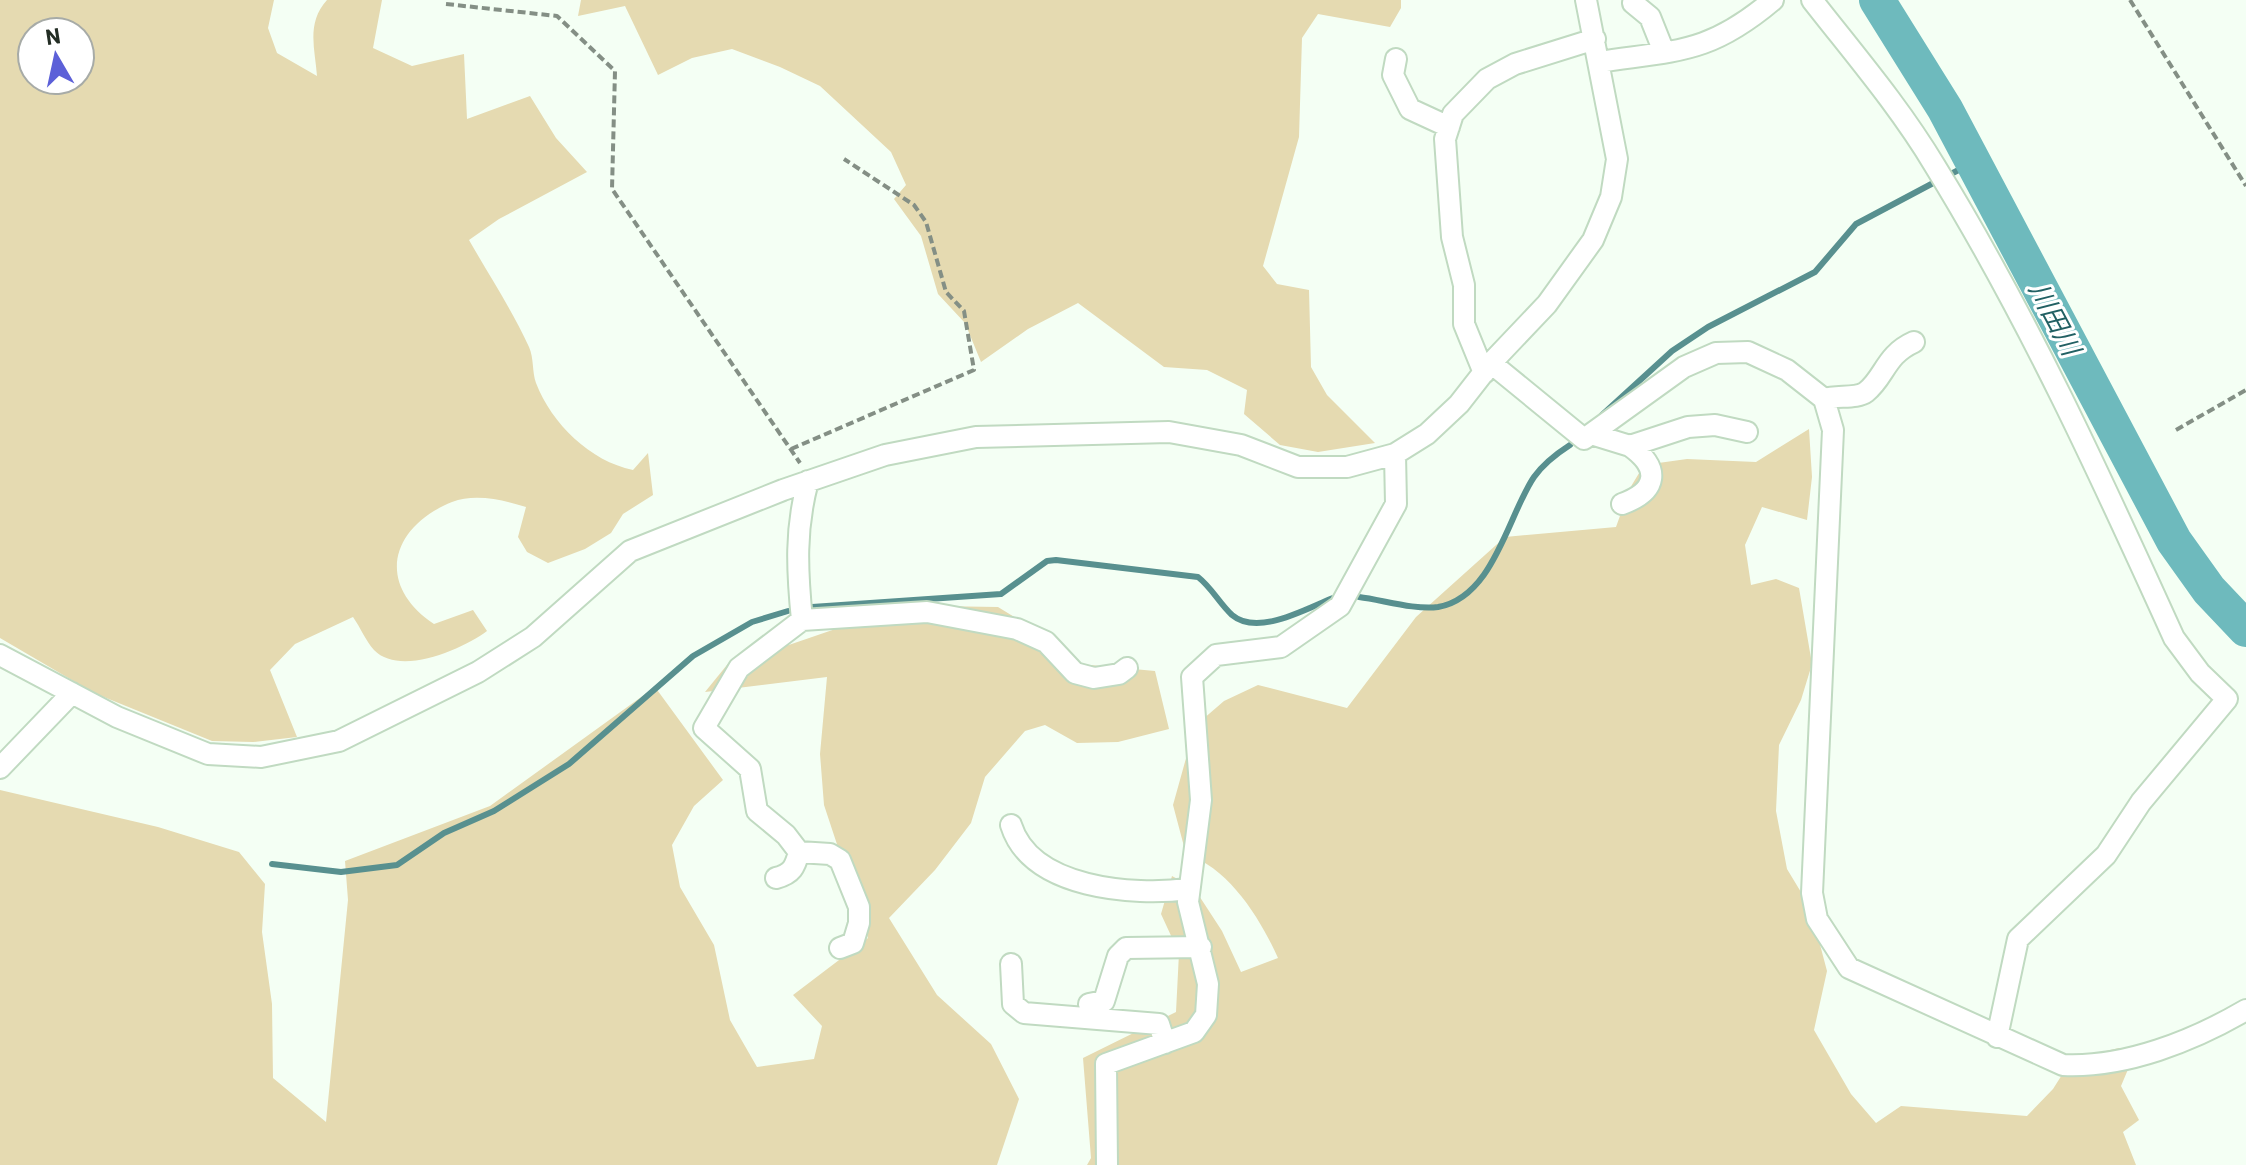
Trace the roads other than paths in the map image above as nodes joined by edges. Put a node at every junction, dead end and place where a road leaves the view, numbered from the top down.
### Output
1 (1586, 0) edge
2 (1773, 0) edge
3 (1812, 0) edge
4 (1633, 3) dead end
5 (1595, 39) junction
6 (1664, 52) junction
7 (1396, 59) dead end
8 (1599, 62) junction
9 (1449, 127) junction
10 (1914, 342) dead end
11 (1487, 368) junction
12 (1824, 399) junction
13 (1747, 432) dead end
14 (1591, 434) junction
15 (1630, 446) junction
16 (1395, 454) junction
17 (810, 480) junction
18 (1622, 504) dead end
19 (802, 620) junction
20 (0, 655) edge
21 (1127, 668) dead end
22 (72, 693) junction
23 (0, 768) edge
24 (1011, 825) dead end
25 (799, 852) junction
26 (776, 878) dead end
27 (1189, 889) junction
28 (1201, 947) junction
29 (840, 948) dead end
30 (1011, 964) dead end
31 (1089, 1004) dead end
32 (2246, 1010) edge
33 (1997, 1037) junction
34 (1165, 1043) junction
35 (1107, 1165) edge

1 - 5 street
2 - 6 street
3 - 33 street
4 - 6 street
5 - 8 street
5 - 9 street
6 - 8 street
7 - 9 street
8 - 11 street
9 - 11 street
10 - 12 street
11 - 14 street
11 - 16 street
12 - 14 street
12 - 33 street
13 - 15 street
14 - 15 street
15 - 18 street
16 - 17 street
16 - 27 street
17 - 19 street
17 - 22 street
19 - 21 street
19 - 25 street
20 - 22 street
22 - 23 street
24 - 27 street
25 - 26 street
25 - 29 street
27 - 28 street
28 - 31 street
28 - 34 street
30 - 34 street
32 - 33 street
34 - 35 street

